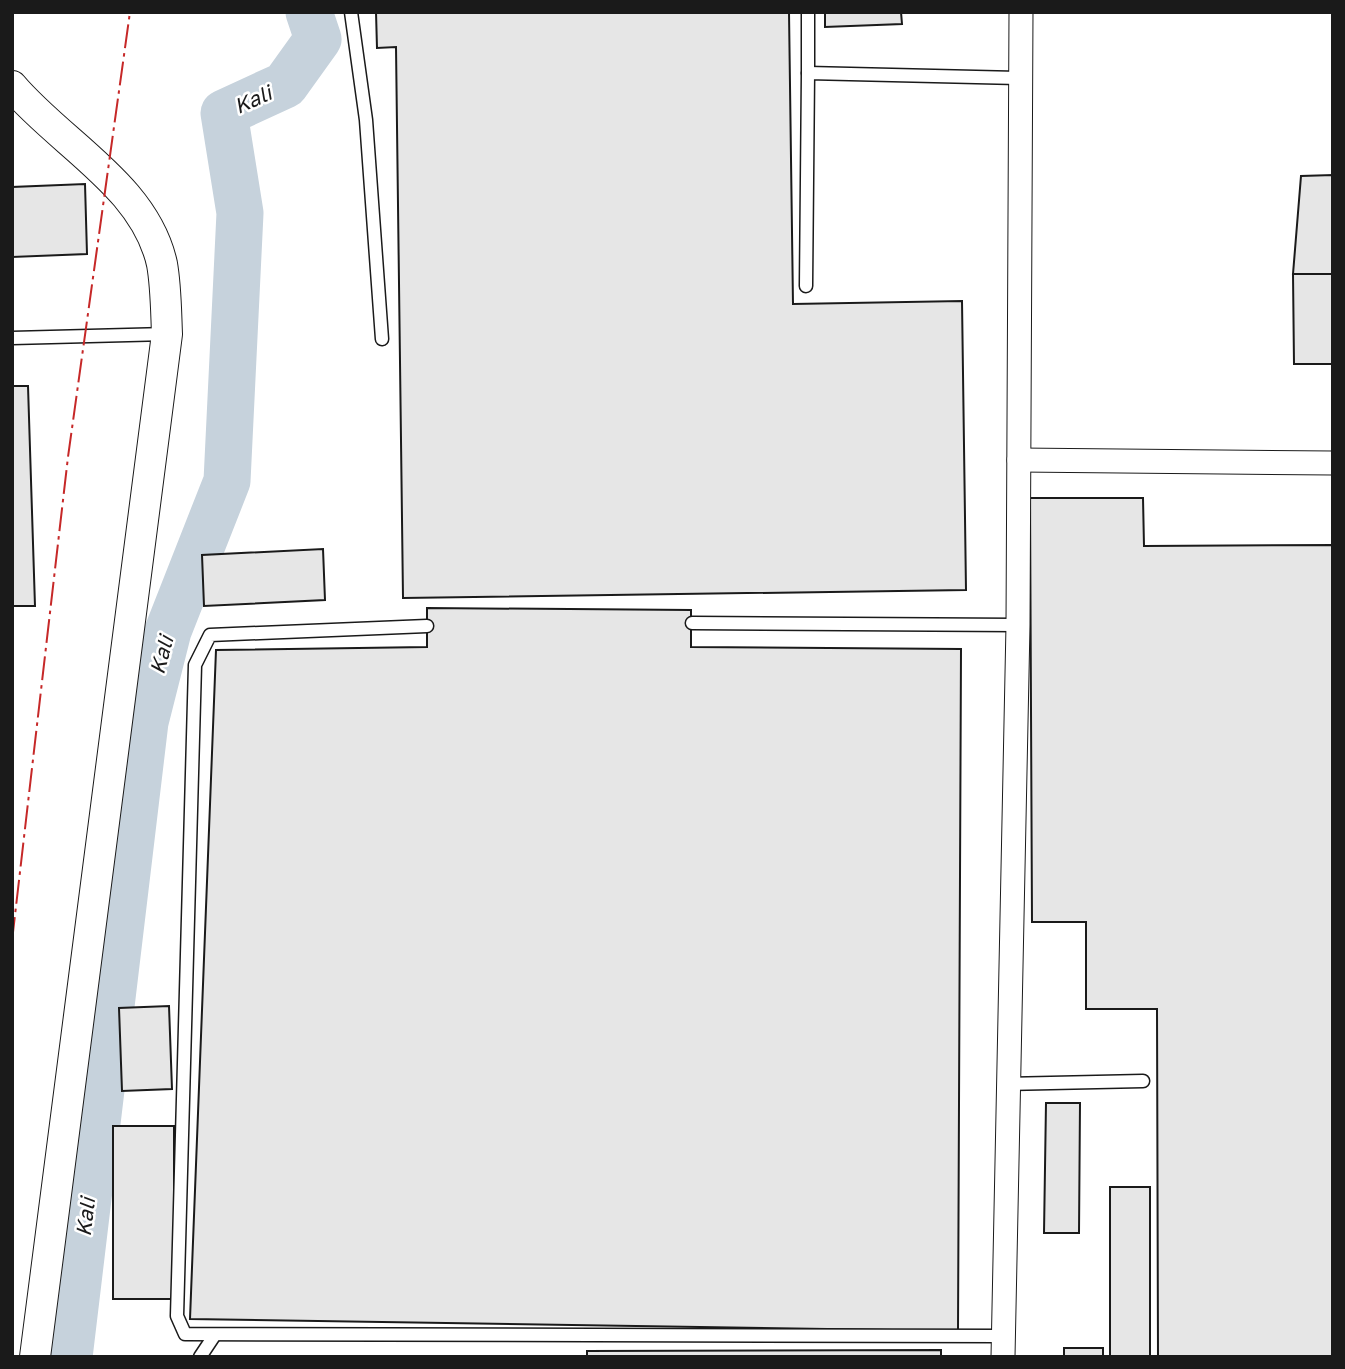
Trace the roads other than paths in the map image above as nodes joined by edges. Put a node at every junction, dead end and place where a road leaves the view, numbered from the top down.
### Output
1 (351, 12) edge
2 (808, 12) edge
3 (1021, 12) edge
4 (808, 73) junction
5 (1020, 78) junction
6 (12, 86) edge
7 (806, 286) dead end
8 (167, 334) junction
9 (12, 338) edge
10 (382, 339) dead end
11 (1019, 460) junction
12 (1333, 463) edge
13 (692, 623) dead end
14 (1018, 625) junction
15 (427, 626) dead end
16 (1143, 1081) dead end
17 (1007, 1084) junction
18 (214, 1336) junction
19 (1003, 1346) edge
20 (35, 1357) edge
21 (200, 1357) edge

1 - 10 lane
2 - 4 lane
3 - 5 street
4 - 5 lane
4 - 7 lane
5 - 11 street
6 - 8 street
8 - 9 lane
8 - 20 street
11 - 12 street
11 - 14 street
13 - 14 lane
14 - 17 street
15 - 18 lane
16 - 17 lane
17 - 19 street
18 - 19 lane
18 - 21 lane

